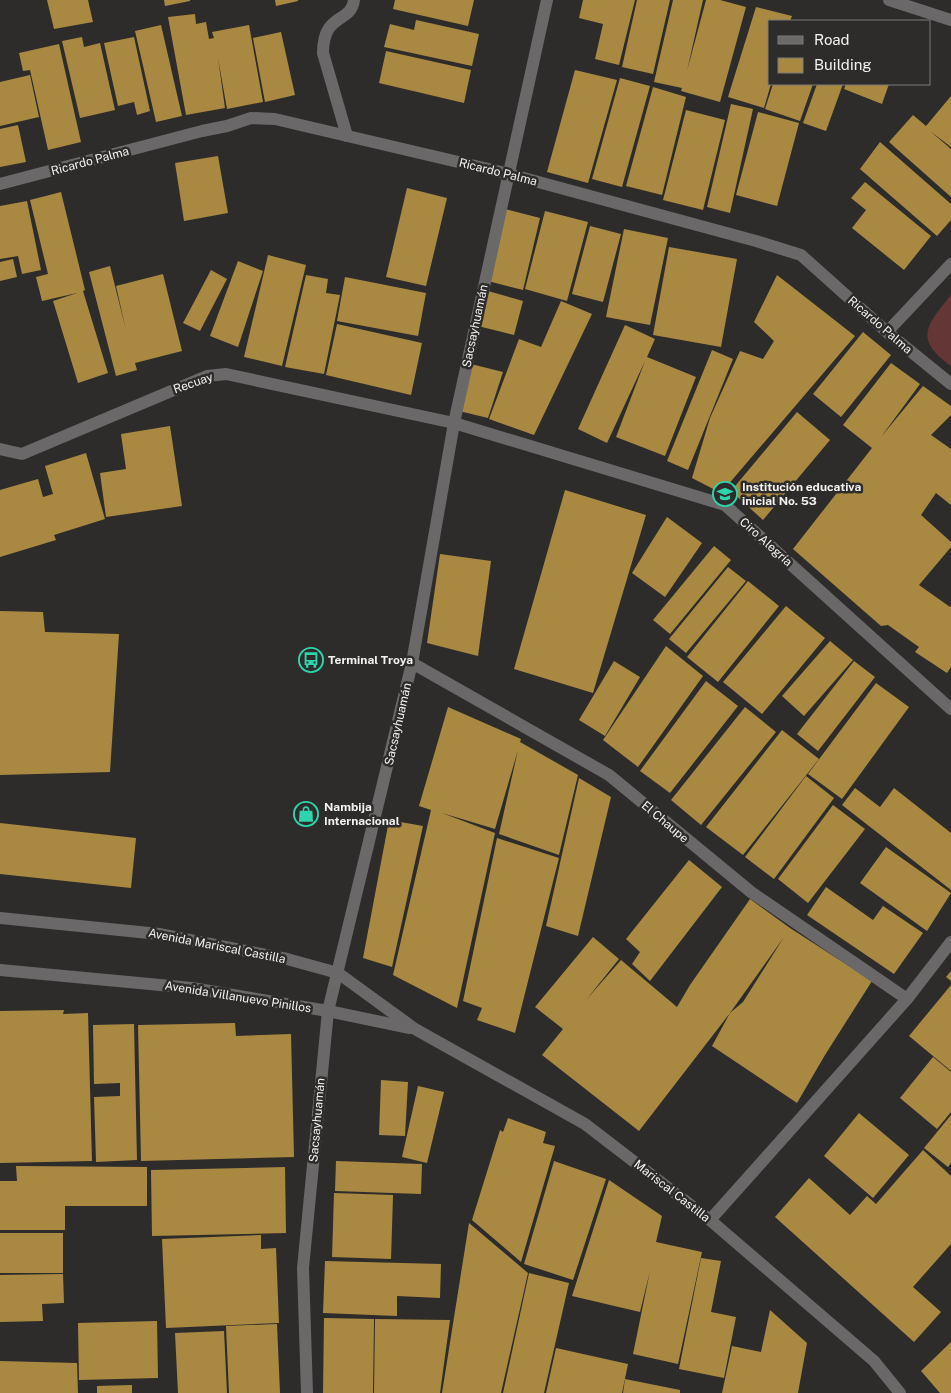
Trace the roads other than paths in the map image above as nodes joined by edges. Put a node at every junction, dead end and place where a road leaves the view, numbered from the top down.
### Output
1 (354, 0) edge
2 (547, 0) edge
3 (889, 0) edge
4 (951, 20) edge
5 (348, 136) junction
6 (509, 174) junction
7 (0, 184) edge
8 (951, 264) edge
9 (888, 332) junction
10 (951, 384) edge
11 (454, 423) junction
12 (0, 449) edge
13 (412, 663) junction
14 (951, 709) edge
15 (0, 918) edge
16 (951, 942) edge
17 (0, 970) edge
18 (338, 973) junction
19 (907, 999) junction
20 (328, 1011) junction
21 (414, 1029) junction
22 (710, 1220) junction
23 (307, 1393) edge
24 (900, 1393) edge

1 - 5 street
2 - 6 street, Sacsayhuamán
3 - 4 street
5 - 6 street, Ricardo Palma
5 - 7 street, Ricardo Palma
6 - 9 street, Ricardo Palma
6 - 11 street, Sacsayhuamán
8 - 9 street
9 - 10 street, Ricardo Palma
11 - 12 street, Recuay
11 - 13 street, Sacsayhuamán
11 - 14 street, Ciro Alegría
13 - 18 street, Sacsayhuamán
13 - 19 street, El Chaupe
15 - 18 street, Avenida Mariscal Castilla
16 - 19 street
17 - 20 street, Avenida Villanuevo Pinillos
18 - 20 street, Sacsayhuamán
18 - 21 street, Avenida Mariscal Castilla
19 - 22 street
20 - 21 street, Avenida Villanuevo Pinillos
20 - 23 street, Sacsayhuamán
21 - 22 street, Mariscal Castilla
22 - 24 street, Mariscal Castilla

